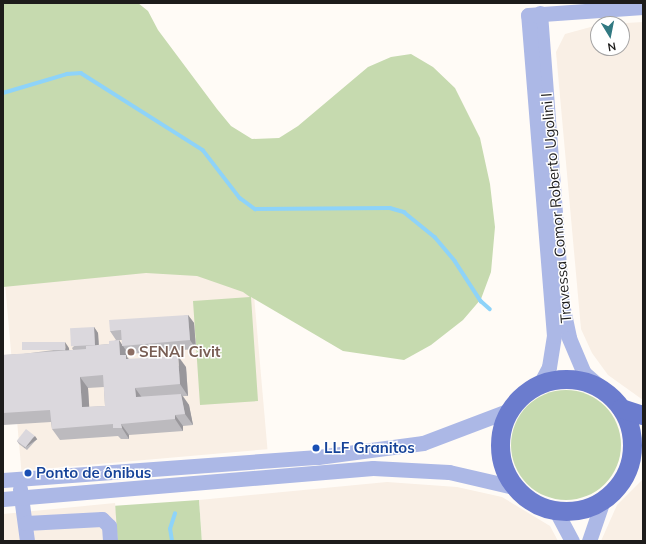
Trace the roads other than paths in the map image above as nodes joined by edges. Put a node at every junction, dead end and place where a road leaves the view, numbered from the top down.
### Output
1 (643, 7) edge
2 (534, 14) junction
3 (540, 384) junction
4 (605, 391) junction
5 (621, 408) junction
6 (510, 410) junction
7 (643, 414) edge
8 (643, 467) edge
9 (19, 478) junction
10 (3, 480) edge
11 (620, 484) junction
12 (514, 487) junction
13 (21, 497) junction
14 (3, 499) edge
15 (603, 500) junction
16 (556, 511) junction
17 (31, 523) junction
18 (27, 541) edge
19 (37, 541) edge
20 (110, 541) edge
21 (572, 541) edge
22 (589, 541) edge

1 - 2 street
2 - 3 street, Travessa Comor Roberto Ugolini I
2 - 4 street, Travessa Comor Roberto Ugolini I
3 - 4 main road
3 - 6 main road
4 - 5 main road
5 - 7 main road
5 - 11 main road
6 - 9 street
6 - 12 main road
8 - 11 main road
9 - 10 street
9 - 13 street
11 - 15 main road
12 - 13 street
12 - 16 main road
13 - 14 street
13 - 17 street
15 - 16 main road
15 - 22 street
16 - 21 street
17 - 18 street
17 - 19 street
17 - 20 street

